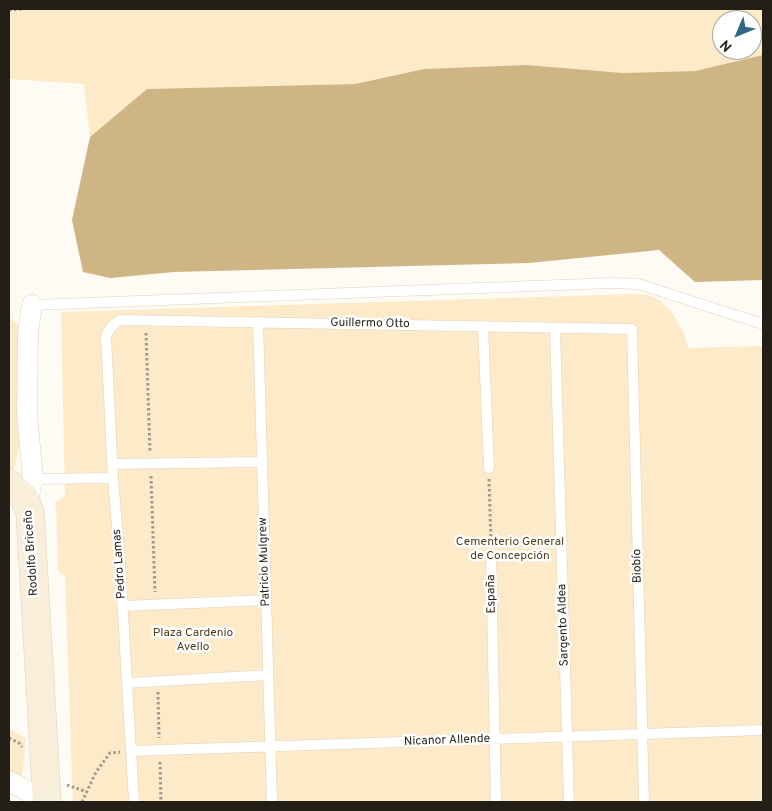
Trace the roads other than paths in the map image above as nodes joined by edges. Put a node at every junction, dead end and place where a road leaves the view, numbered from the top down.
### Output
1 (32, 305) joint
2 (258, 322) junction
3 (763, 324) edge
4 (483, 326) junction
5 (111, 327) joint
6 (555, 328) junction
7 (632, 329) joint
8 (262, 462) junction
9 (112, 464) junction
10 (489, 468) road end
11 (113, 478) junction
12 (23, 488) edge
13 (491, 554) road end
14 (266, 600) junction
15 (123, 606) junction
16 (268, 675) junction
17 (127, 683) junction
18 (763, 730) edge
19 (641, 734) junction
20 (567, 737) junction
21 (495, 739) junction
22 (271, 747) junction
23 (131, 752) junction
24 (9, 781) edge
25 (46, 802) edge
26 (134, 802) edge
27 (272, 802) edge
28 (496, 802) edge
29 (569, 802) edge
30 (644, 802) edge

1 - 3 lane
1 - 12 street, Rodolfo Briceño
2 - 4 lane, Guillermo Otto
2 - 5 lane, Guillermo Otto
2 - 8 lane, Patricio Mulgrew
4 - 6 lane, Guillermo Otto
4 - 10 lane
5 - 9 lane, Pedro Lamas
6 - 7 lane, Guillermo Otto
6 - 20 lane, Sargento Aldea
7 - 19 lane, Biobío
8 - 9 lane
8 - 14 lane, Patricio Mulgrew
9 - 11 lane, Pedro Lamas
11 - 12 lane
11 - 15 lane, Pedro Lamas
12 - 25 street, Rodolfo Briceño
13 - 21 lane, España
14 - 15 lane
14 - 16 lane, Patricio Mulgrew
15 - 17 lane, Pedro Lamas
16 - 17 lane
16 - 22 lane, Patricio Mulgrew
17 - 23 lane, Pedro Lamas
18 - 19 lane, Nicanor Allende
19 - 20 lane, Nicanor Allende
19 - 30 lane, Biobío
20 - 21 lane, Nicanor Allende
20 - 29 lane, Sargento Aldea
21 - 22 lane, Nicanor Allende
21 - 28 lane, España
22 - 23 lane, Nicanor Allende
22 - 27 lane, Patricio Mulgrew
23 - 26 lane, Pedro Lamas
24 - 25 street

